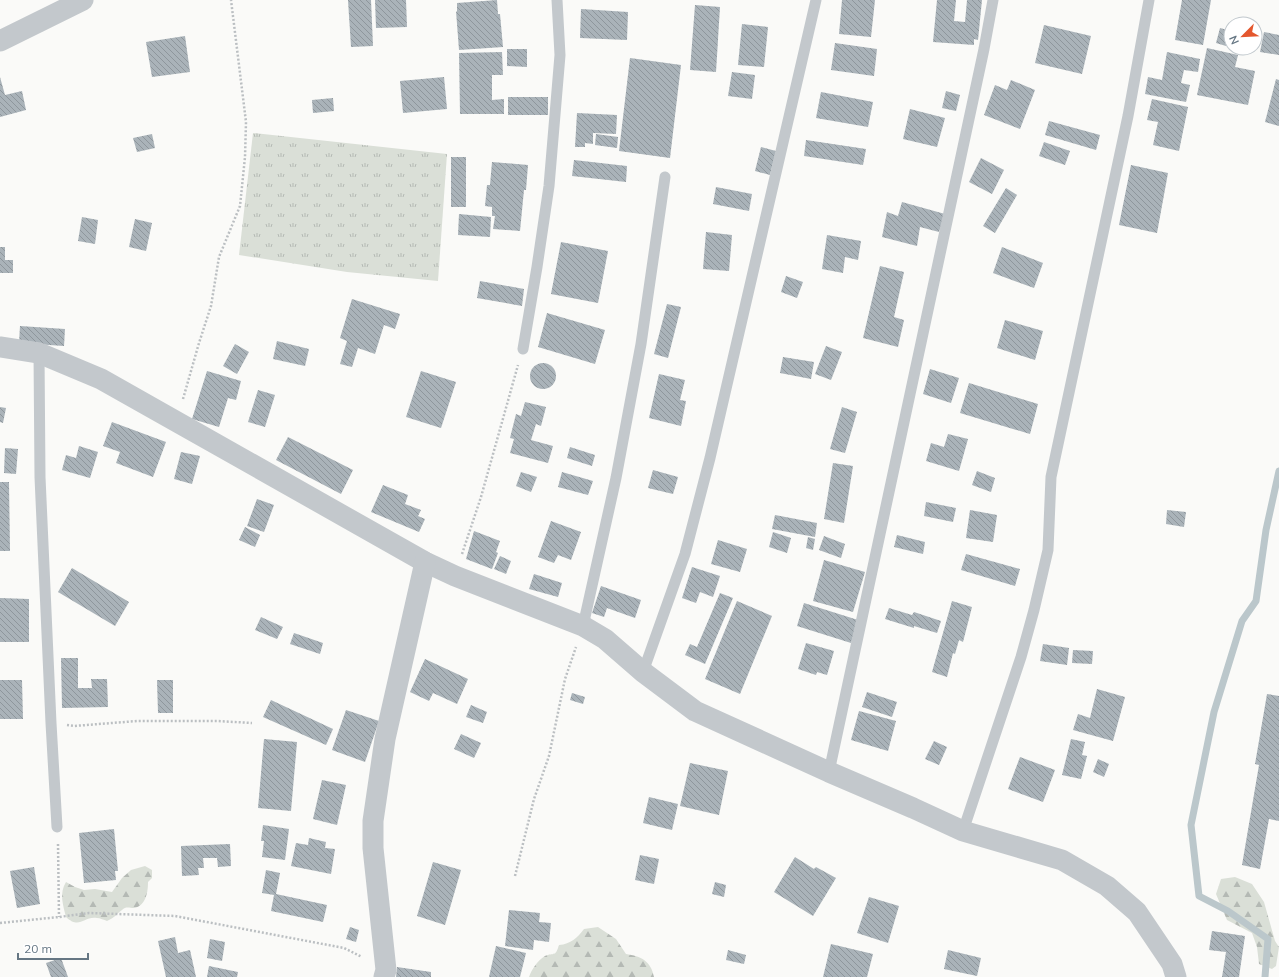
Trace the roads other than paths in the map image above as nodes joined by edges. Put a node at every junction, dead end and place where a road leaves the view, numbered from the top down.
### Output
1 (83, 0) edge
2 (557, 0) edge
3 (816, 0) edge
4 (993, 0) edge
5 (1149, 0) edge
6 (0, 41) edge
7 (665, 177) dead end
8 (0, 347) edge
9 (523, 349) road end
10 (39, 353) junction
11 (425, 562) junction
12 (583, 626) junction
13 (643, 672) junction
14 (829, 772) junction
15 (57, 827) road end
16 (963, 831) junction
17 (385, 974) edge
18 (1176, 977) edge

1 - 6 street
2 - 9 lane
3 - 13 lane
4 - 14 lane
5 - 16 lane
7 - 12 lane
8 - 10 street
10 - 11 street
10 - 15 lane
11 - 12 street
11 - 17 street
12 - 13 street
13 - 14 street
14 - 16 street
16 - 18 street

